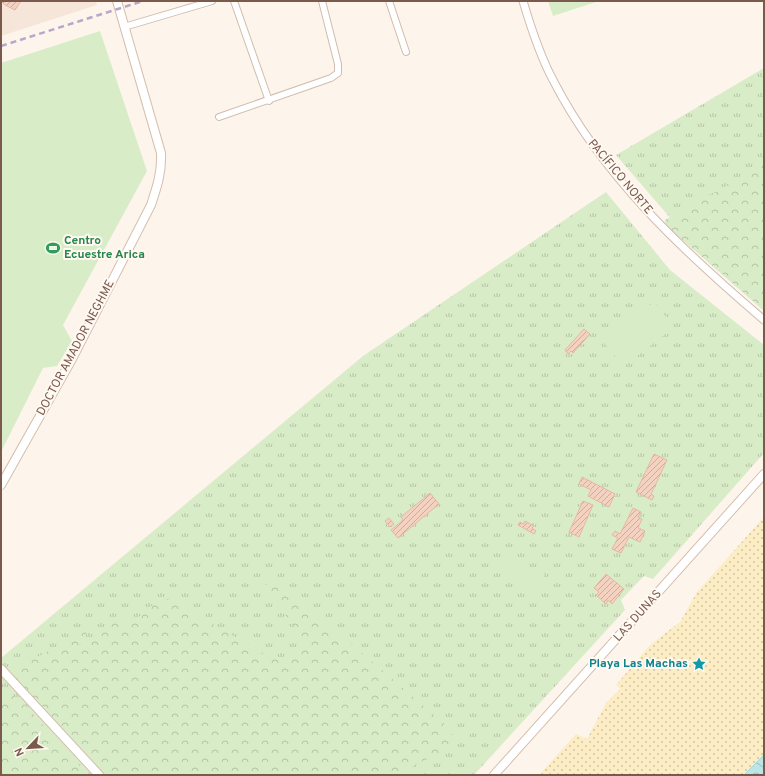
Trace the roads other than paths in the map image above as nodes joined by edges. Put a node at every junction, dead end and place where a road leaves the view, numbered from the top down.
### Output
1 (117, 1) edge
2 (212, 1) edge
3 (234, 1) edge
4 (322, 1) edge
5 (389, 1) edge
6 (523, 1) edge
7 (124, 28) junction
8 (406, 52) dead end
9 (269, 101) junction
10 (219, 117) dead end
11 (764, 320) edge
12 (764, 474) edge
13 (1, 486) edge
14 (1, 669) edge
15 (99, 775) edge
16 (494, 775) edge

1 - 7 main road, DOCTOR AMADOR NEGHME
2 - 7 street
3 - 9 street
4 - 9 street
5 - 8 street
6 - 11 street, PACÍFICO NORTE
7 - 13 main road, DOCTOR AMADOR NEGHME
9 - 10 street
12 - 16 main road, LAS DUNAS
14 - 15 main road

